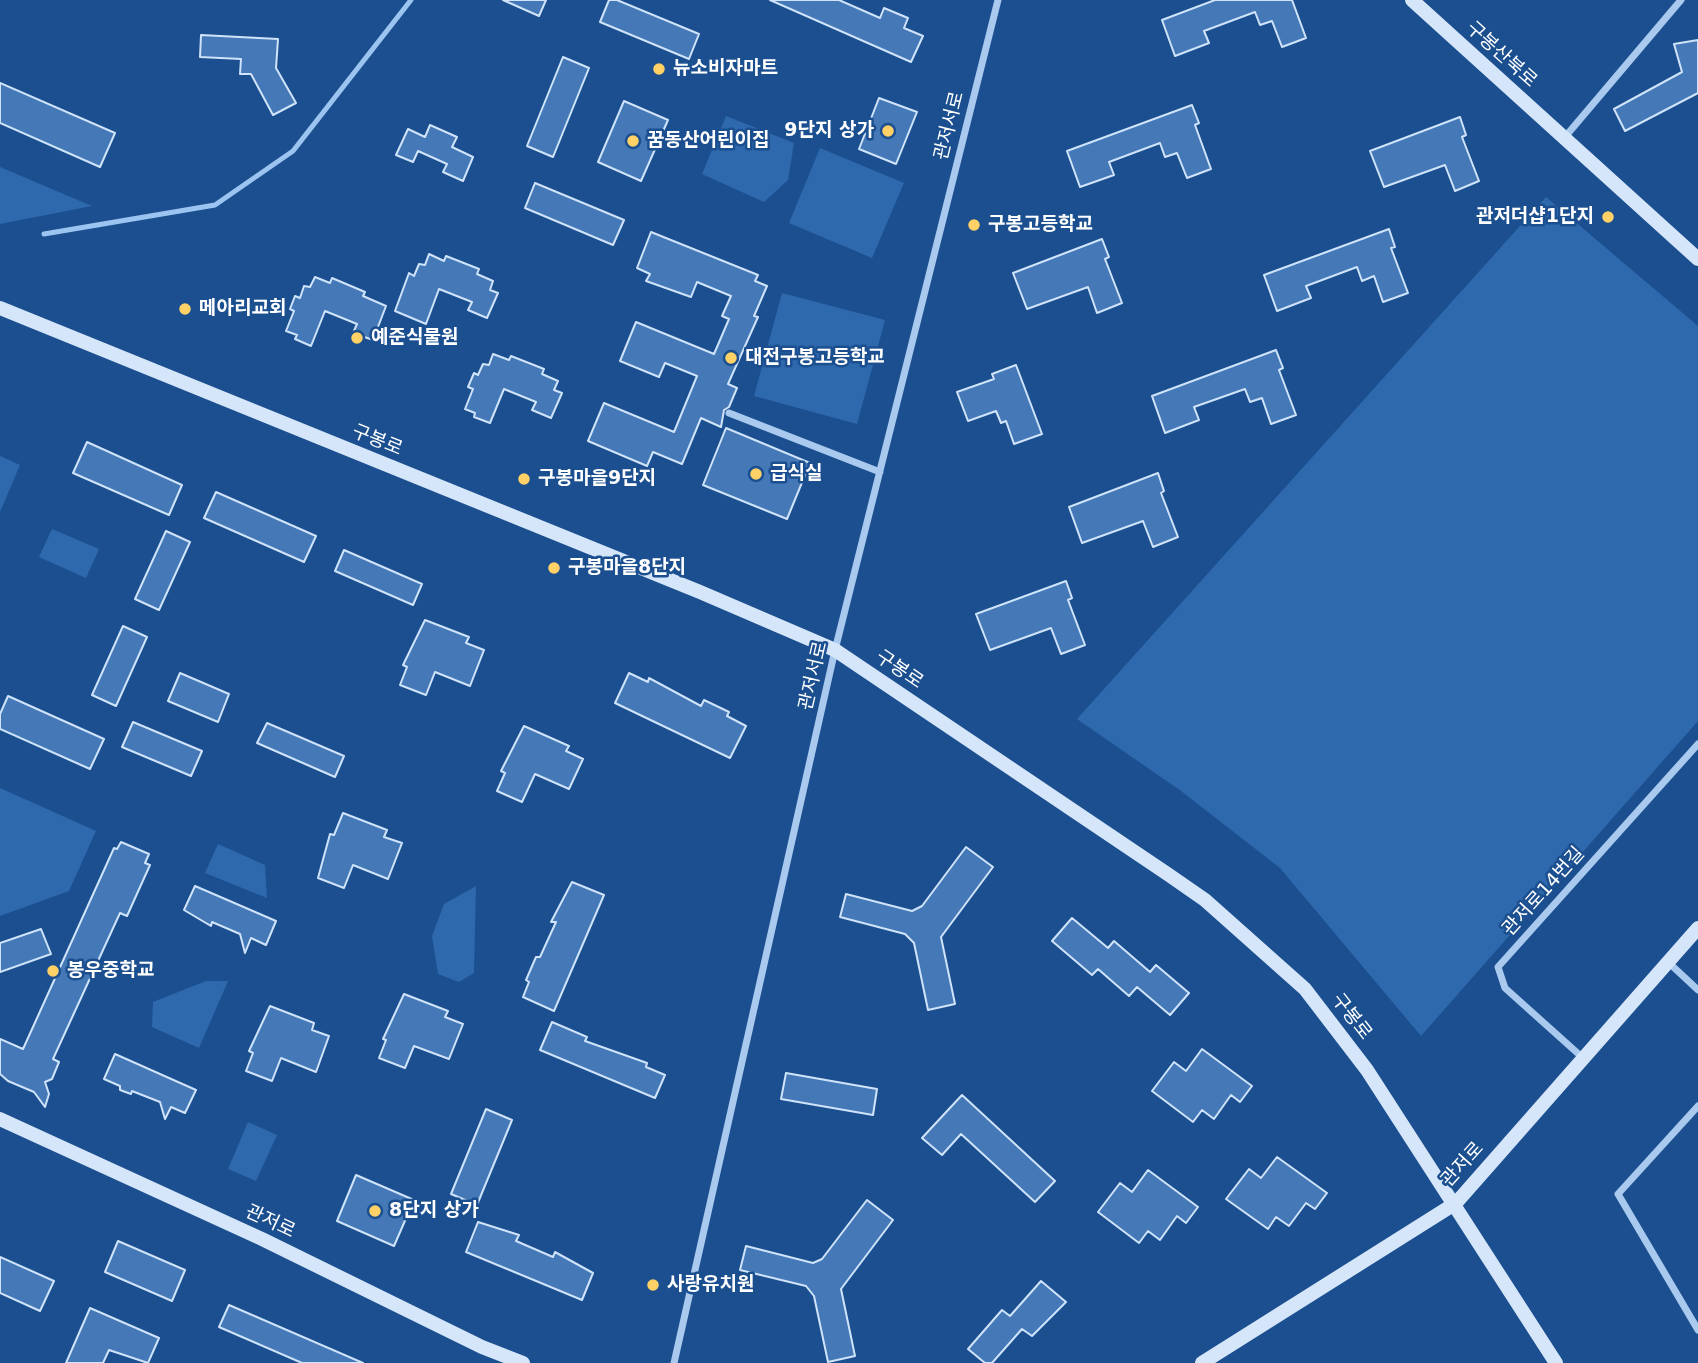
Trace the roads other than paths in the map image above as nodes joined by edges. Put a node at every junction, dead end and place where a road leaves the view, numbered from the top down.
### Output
1 (998, 0) edge
2 (1412, 0) edge
3 (1681, 0) edge
4 (1564, 138) junction
5 (1698, 259) edge
6 (0, 308) edge
7 (729, 413) dead end
8 (880, 472) junction
9 (835, 650) junction
10 (1698, 744) edge
11 (1698, 928) edge
12 (1668, 962) junction
13 (1698, 989) edge
14 (1583, 1058) junction
15 (1695, 1109) edge
16 (0, 1119) edge
17 (1698, 1121) edge
18 (1456, 1203) junction
19 (1698, 1330) edge
20 (523, 1363) edge
21 (674, 1363) edge
22 (1202, 1363) edge
23 (1556, 1363) edge

1 - 8 street, 관저서로
2 - 4 street, 구봉산북로
3 - 4 street
4 - 5 street, 구봉산북로
6 - 9 street, 구봉로
7 - 8 street
8 - 9 street, 관저서로
9 - 18 street, 구봉로
9 - 21 street, 관저서로
10 - 14 street, 관저로14번길
11 - 12 street, 관저로
12 - 13 street
12 - 14 street, 관저로
14 - 18 street, 관저로
15 - 17 street
15 - 19 street
16 - 20 street, 관저로
18 - 22 street, 관저로
18 - 23 street, 구봉로

